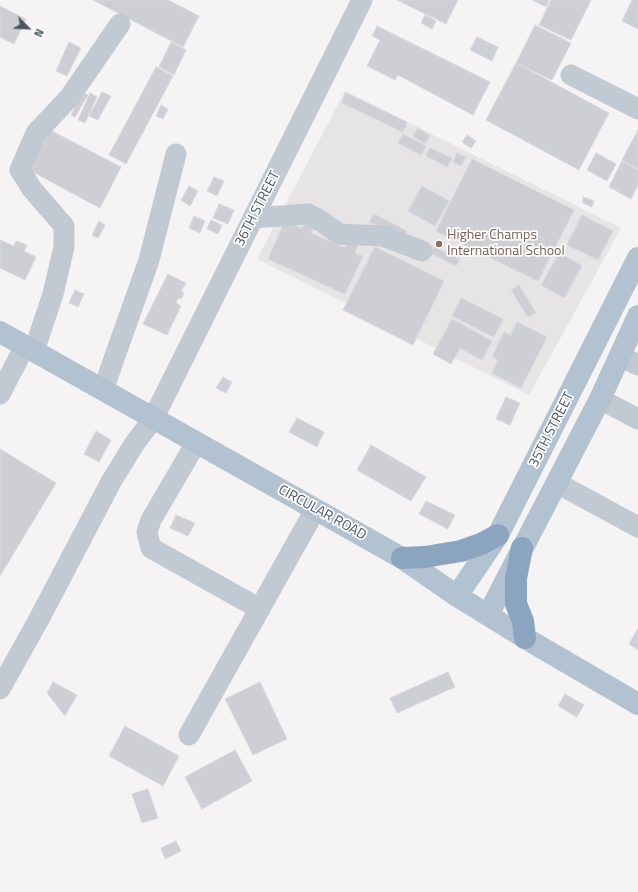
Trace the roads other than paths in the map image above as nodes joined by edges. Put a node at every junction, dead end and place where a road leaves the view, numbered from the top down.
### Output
1 (362, 0) edge
2 (120, 24) dead end
3 (571, 75) dead end
4 (638, 109) edge
5 (176, 154) dead end
6 (253, 218) junction
7 (422, 251) dead end
8 (638, 258) edge
9 (638, 316) edge
10 (0, 332) edge
11 (30, 348) junction
12 (629, 360) edge
13 (103, 390) junction
14 (0, 394) edge
15 (600, 399) junction
16 (564, 407) junction
17 (153, 419) junction
18 (638, 419) edge
19 (589, 420) junction
20 (196, 443) junction
21 (557, 483) junction
22 (315, 510) junction
23 (638, 527) edge
24 (498, 535) junction
25 (522, 548) junction
26 (402, 558) junction
27 (457, 596) junction
28 (260, 609) junction
29 (488, 615) junction
30 (525, 638) junction
31 (0, 689) edge
32 (638, 704) edge
33 (189, 735) dead end

1 - 6 street, 36TH STREET
2 - 11 street
3 - 4 street
5 - 13 street
6 - 7 street
6 - 17 street, 36TH STREET
8 - 16 main road, 35TH STREET
9 - 12 main road, 35TH STREET
10 - 11 main road, CIRCULAR ROAD
11 - 13 main road, CIRCULAR ROAD
11 - 14 street
12 - 15 main road, 35TH STREET
13 - 17 main road, CIRCULAR ROAD
15 - 18 street
15 - 19 main road, 35TH STREET
16 - 19 main road
16 - 24 main road, 35TH STREET
17 - 20 main road, CIRCULAR ROAD
17 - 31 street, 36TH STREET
19 - 21 main road, 35TH STREET
20 - 22 main road, CIRCULAR ROAD
20 - 28 street
21 - 23 street
21 - 25 main road, 35TH STREET
22 - 26 main road, CIRCULAR ROAD
22 - 28 street
24 - 26 highway
24 - 27 main road, 35TH STREET
25 - 29 main road, 35TH STREET
25 - 30 highway
26 - 27 main road, CIRCULAR ROAD
27 - 29 main road, CIRCULAR ROAD
28 - 33 street
29 - 30 main road, CIRCULAR ROAD
30 - 32 main road, CIRCULAR ROAD

